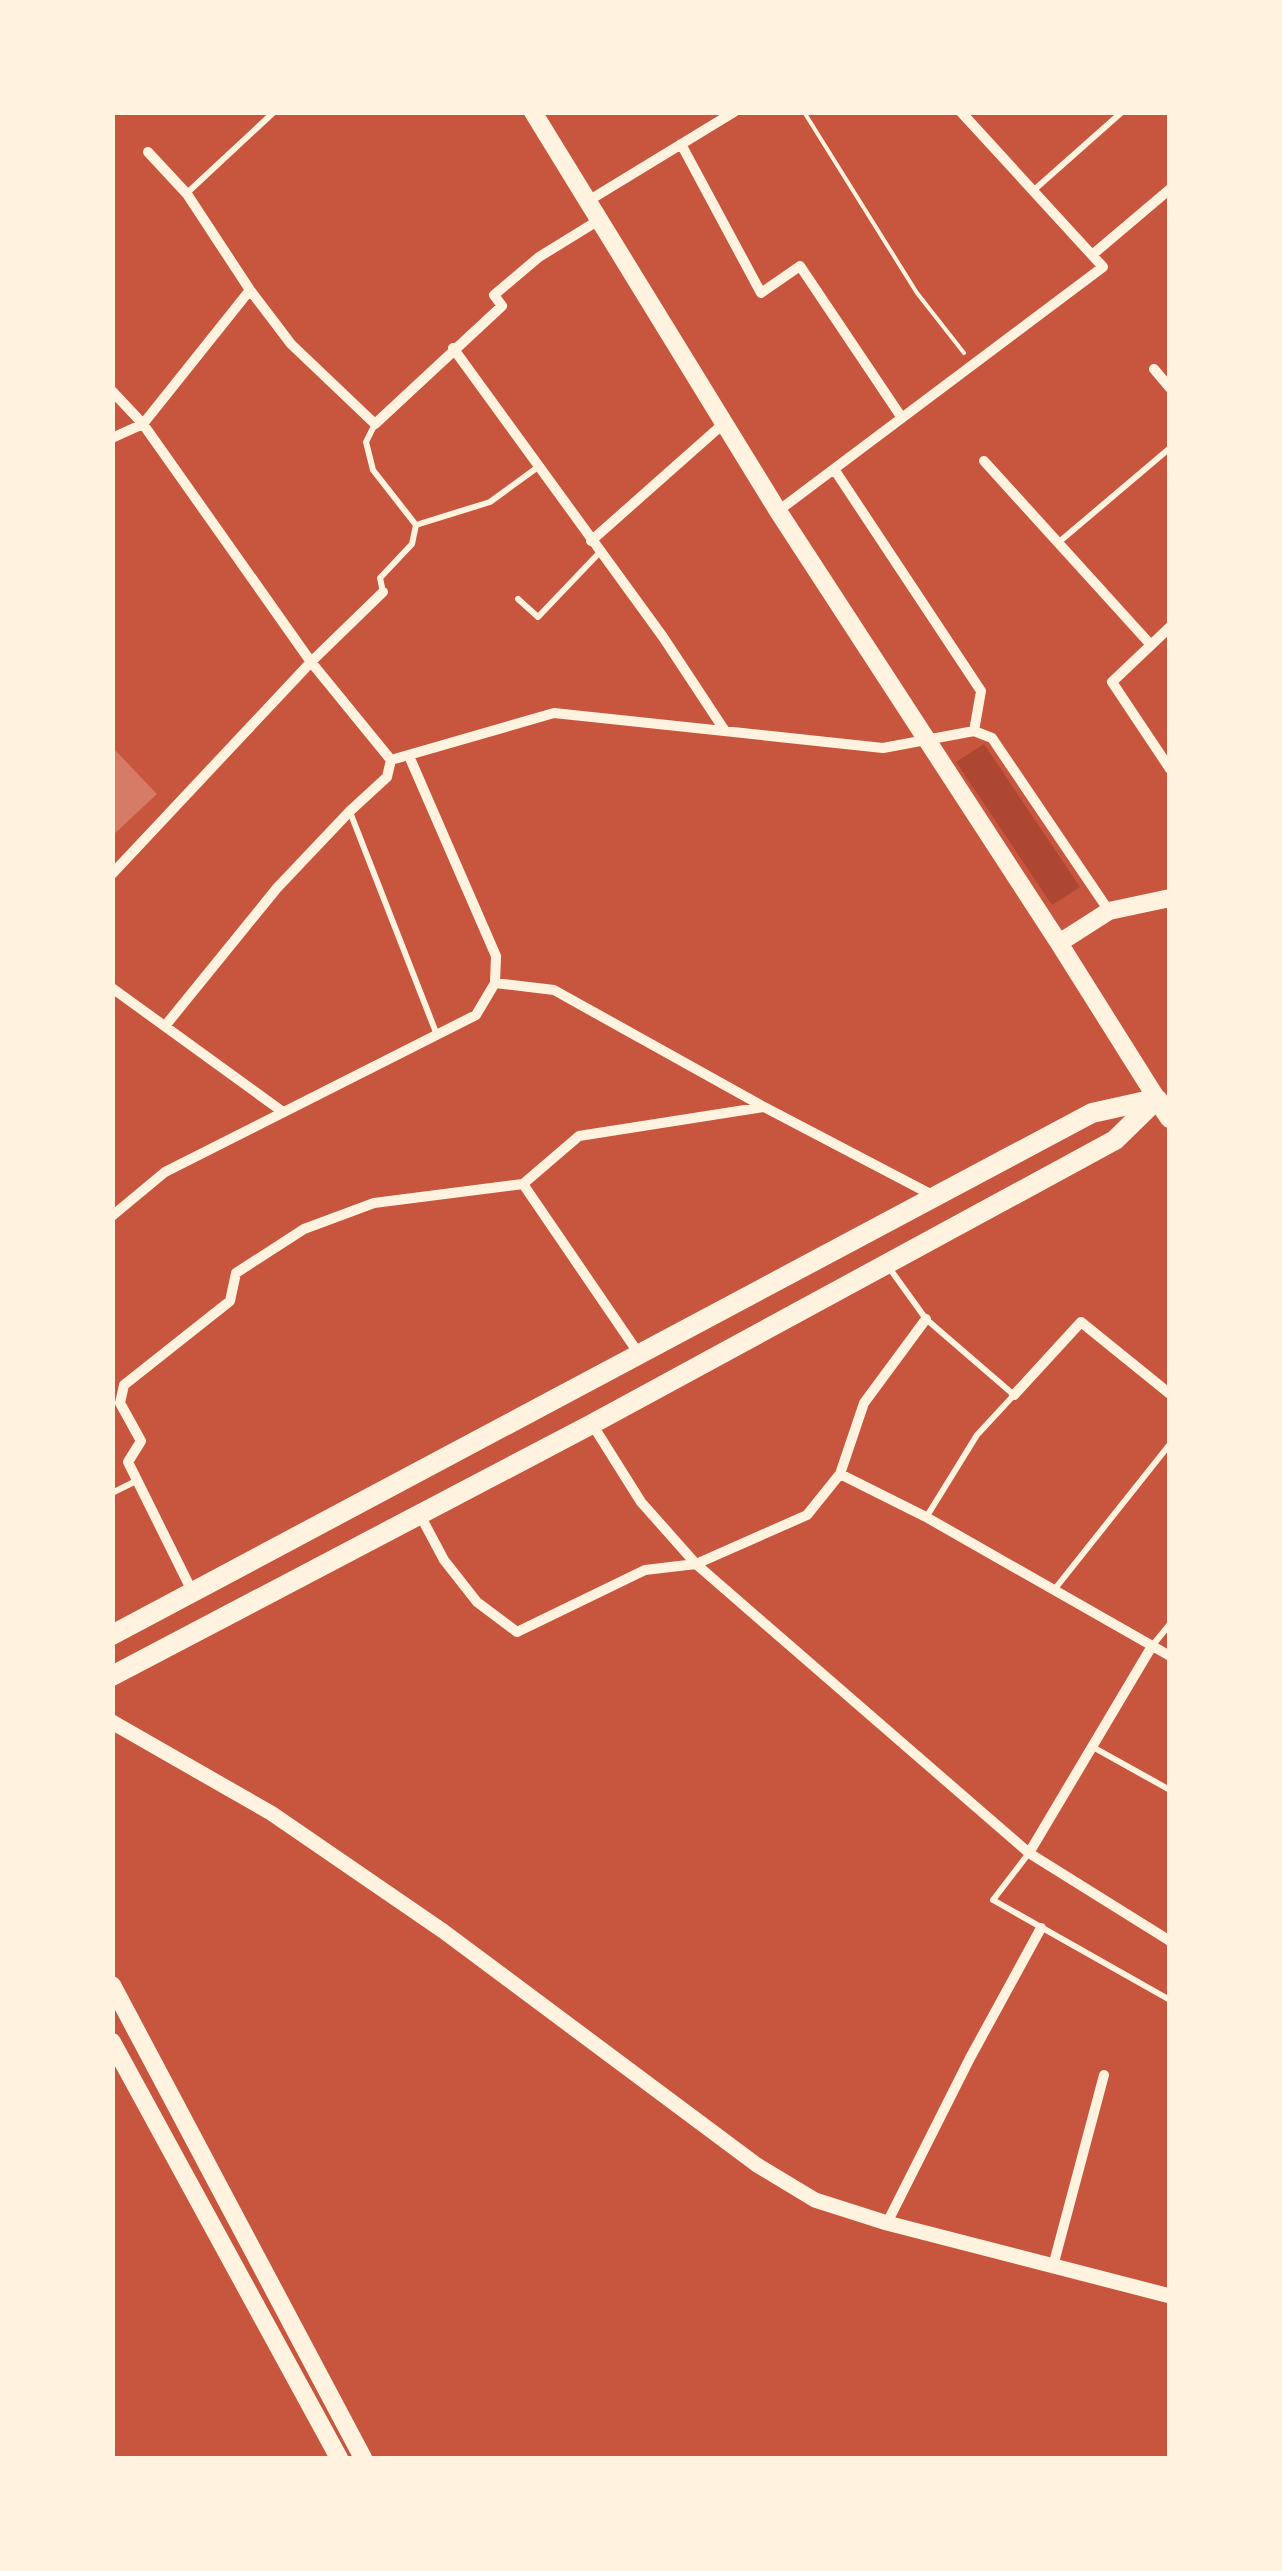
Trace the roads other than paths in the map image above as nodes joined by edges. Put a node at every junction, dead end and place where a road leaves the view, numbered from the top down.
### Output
1 (274, 112) edge
2 (533, 112) edge
3 (734, 112) edge
4 (961, 112) edge
5 (1122, 112) edge
6 (681, 144) junction
7 (148, 152) dead end
8 (1170, 189) edge
9 (1033, 190) junction
10 (186, 194) junction
11 (588, 200) junction
12 (598, 220) junction
13 (1092, 256) junction
14 (250, 290) junction
15 (452, 348) junction
16 (1154, 368) dead end
17 (1170, 388) edge
18 (112, 391) edge
19 (902, 418) junction
20 (143, 424) junction
21 (375, 424) junction
22 (723, 424) junction
23 (112, 438) edge
24 (1170, 448) edge
25 (984, 460) dead end
26 (538, 467) junction
27 (834, 469) junction
28 (778, 511) junction
29 (416, 525) junction
30 (591, 540) junction
31 (1059, 542) junction
32 (600, 552) junction
33 (383, 592) joint
34 (518, 599) dead end
35 (1170, 627) edge
36 (1151, 645) junction
37 (311, 662) junction
38 (974, 731) junction
39 (725, 732) junction
40 (924, 739) junction
41 (409, 756) junction
42 (392, 760) junction
43 (1170, 769) edge
44 (350, 811) junction
45 (112, 874) edge
46 (1170, 898) edge
47 (1109, 912) junction
48 (1060, 942) junction
49 (496, 983) junction
50 (112, 988) edge
51 (164, 1026) junction
52 (437, 1035) junction
53 (1163, 1105) edge
54 (764, 1107) junction
55 (283, 1112) junction
56 (1170, 1118) edge
57 (524, 1184) junction
58 (936, 1197) junction
59 (112, 1216) edge
60 (886, 1263) junction
61 (926, 1318) junction
62 (639, 1354) junction
63 (1170, 1394) edge
64 (1014, 1395) junction
65 (592, 1424) junction
66 (1170, 1444) edge
67 (840, 1474) junction
68 (138, 1480) junction
69 (112, 1493) edge
70 (420, 1515) junction
71 (926, 1518) junction
72 (696, 1564) junction
73 (1054, 1590) junction
74 (192, 1591) junction
75 (1170, 1624) edge
76 (112, 1635) edge
77 (1152, 1646) junction
78 (1170, 1656) edge
79 (112, 1676) edge
80 (112, 1722) edge
81 (1090, 1745) junction
82 (1170, 1790) edge
83 (1028, 1853) junction
84 (1041, 1928) junction
85 (1170, 1941) edge
86 (112, 1986) edge
87 (1170, 2000) edge
88 (112, 2042) edge
89 (1104, 2074) dead end
90 (887, 2223) junction
91 (1053, 2266) junction
92 (1170, 2296) edge
93 (338, 2458) edge
94 (363, 2458) edge

1 - 10 lane
2 - 11 main road
3 - 6 street
4 - 9 street
5 - 9 lane
6 - 11 street
6 - 19 street
7 - 10 street
8 - 13 street
9 - 13 street
10 - 14 street
11 - 12 main road
12 - 15 street
12 - 22 main road
13 - 19 street
14 - 20 street
14 - 21 street
15 - 21 street
15 - 26 street
16 - 17 street
18 - 20 street
19 - 27 street
20 - 23 street
20 - 37 street
21 - 29 lane
22 - 28 main road
22 - 30 street
24 - 31 lane
25 - 31 street
26 - 29 lane
26 - 30 street
27 - 28 street
27 - 38 street
28 - 40 main road
29 - 33 lane
30 - 32 street
31 - 36 street
32 - 34 lane
32 - 39 street
33 - 37 street
35 - 36 street
36 - 43 street
37 - 42 street
37 - 45 street
38 - 40 street
38 - 47 street
39 - 40 street
39 - 41 street
40 - 48 main road
41 - 42 street
41 - 49 street
42 - 44 street
44 - 51 street
44 - 52 lane
46 - 47 main road
47 - 48 main road
48 - 53 main road
49 - 52 street
49 - 54 street
50 - 51 street
51 - 55 street
52 - 55 street
53 - 56 main road
53 - 58 main road
53 - 60 main road
54 - 57 street
54 - 58 street
55 - 59 street
57 - 62 street
57 - 68 street
58 - 62 main road
60 - 61 lane
60 - 65 main road
61 - 64 lane
61 - 67 street
62 - 74 main road
63 - 64 street
64 - 71 lane
65 - 70 main road
65 - 72 street
66 - 73 lane
67 - 71 street
67 - 72 street
68 - 69 lane
68 - 74 street
70 - 72 street
70 - 79 main road
71 - 73 street
72 - 83 street
73 - 77 street
74 - 76 main road
75 - 77 lane
77 - 78 street
77 - 81 street
80 - 90 street
81 - 82 lane
81 - 83 street
83 - 84 lane
83 - 85 street
84 - 87 lane
84 - 90 street
86 - 94 main road
88 - 93 main road
89 - 91 street
90 - 91 street
91 - 92 street

